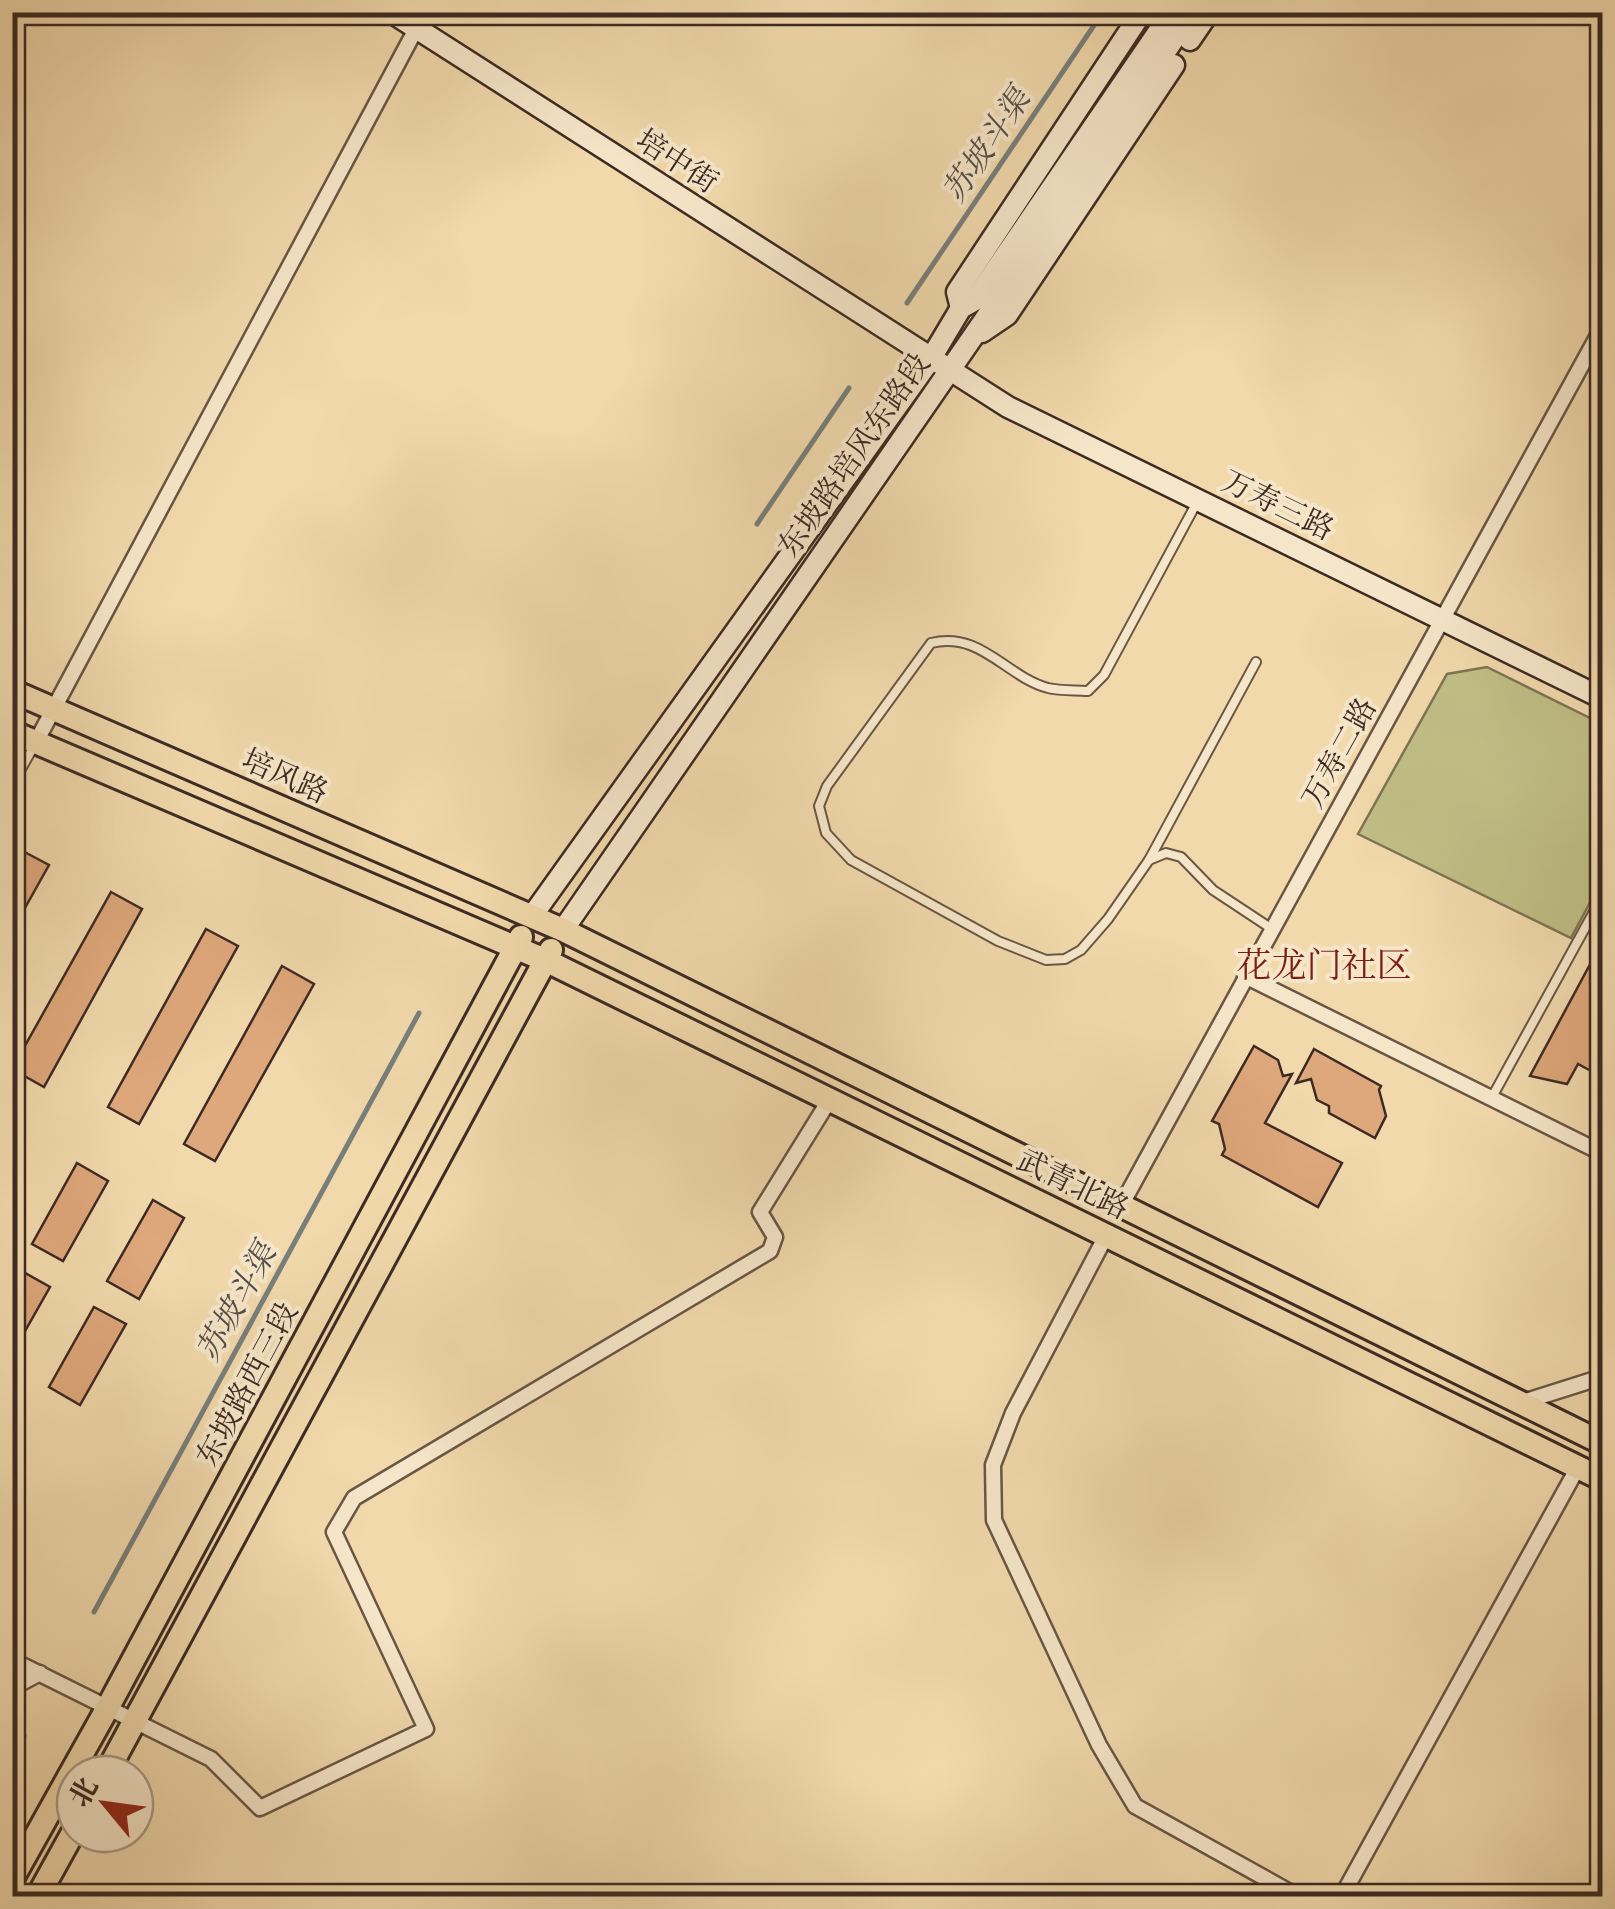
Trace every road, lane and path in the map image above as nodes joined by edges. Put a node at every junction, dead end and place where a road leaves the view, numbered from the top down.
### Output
1 (391, 12) edge
2 (1142, 12) edge
3 (1172, 12) edge
4 (1192, 12) edge
5 (1209, 12) edge
6 (420, 20) edge
7 (961, 308) junction
8 (1602, 328) edge
9 (969, 342) junction
10 (939, 366) junction
11 (1198, 500) junction
12 (1445, 620) junction
13 (1256, 662) dead end
14 (12, 691) edge
15 (1602, 698) edge
16 (54, 708) junction
17 (12, 732) edge
18 (36, 742) junction
19 (12, 785) edge
20 (1149, 860) junction
21 (1602, 897) edge
22 (532, 916) junction
23 (562, 930) junction
24 (1272, 930) junction
25 (516, 947) junction
26 (545, 960) junction
27 (1245, 976) junction
28 (830, 1099) junction
29 (1491, 1099) junction
30 (1602, 1153) edge
31 (1122, 1204) junction
32 (1107, 1234) junction
33 (1602, 1377) edge
34 (1523, 1402) junction
35 (1602, 1442) edge
36 (1578, 1467) junction
37 (1602, 1479) edge
38 (12, 1660) edge
39 (40, 1673) junction
40 (12, 1688) edge
41 (108, 1707) junction
42 (136, 1720) junction
43 (117, 1754) edge
44 (61, 1854) edge
45 (12, 1878) edge
46 (38, 1896) edge
47 (1297, 1896) edge
48 (1342, 1896) edge

1 - 6 main road, 培中街
2 - 7 main road
3 - 7 main road, 东坡路培风东路段
4 - 9 main road, 东坡路培风东路段
5 - 9 main road
6 - 10 main road, 培中街
6 - 16 street
7 - 10 main road, 东坡路培风东路段
8 - 12 street, 万寿二路
9 - 10 main road, 东坡路培风东路段
10 - 11 main road, 万寿三路
10 - 22 main road, 东坡路培风东路段
10 - 23 main road, 东坡路培风东路段
11 - 12 main road, 万寿三路
11 - 20 lane
12 - 15 main road, 万寿三路
12 - 24 street, 万寿二路
13 - 20 lane
14 - 16 main road, 培风路
16 - 18 street
16 - 22 main road, 培风路
17 - 18 main road
18 - 19 lane
18 - 25 main road
20 - 24 lane
21 - 29 lane
22 - 23 main road, 武青北路
22 - 25 main road, 东坡路西三段
23 - 26 main road, 东坡路西三段
23 - 31 main road, 武青北路
24 - 27 street, 万寿二路
25 - 26 main road, 武青北路
25 - 41 main road, 东坡路西三段
26 - 28 main road, 武青北路
26 - 42 main road, 东坡路西三段
27 - 29 street
27 - 31 street, 万寿二路
28 - 32 main road, 武青北路
28 - 42 street
29 - 30 street
31 - 34 main road, 武青北路
32 - 36 main road, 武青北路
32 - 47 street
33 - 34 street
34 - 35 main road, 武青北路
36 - 37 main road, 武青北路
36 - 48 street
38 - 39 street
39 - 40 street
39 - 41 street
41 - 42 street
41 - 45 main road, 东坡路西三段
42 - 43 main road, 东坡路西三段
44 - 46 main road

